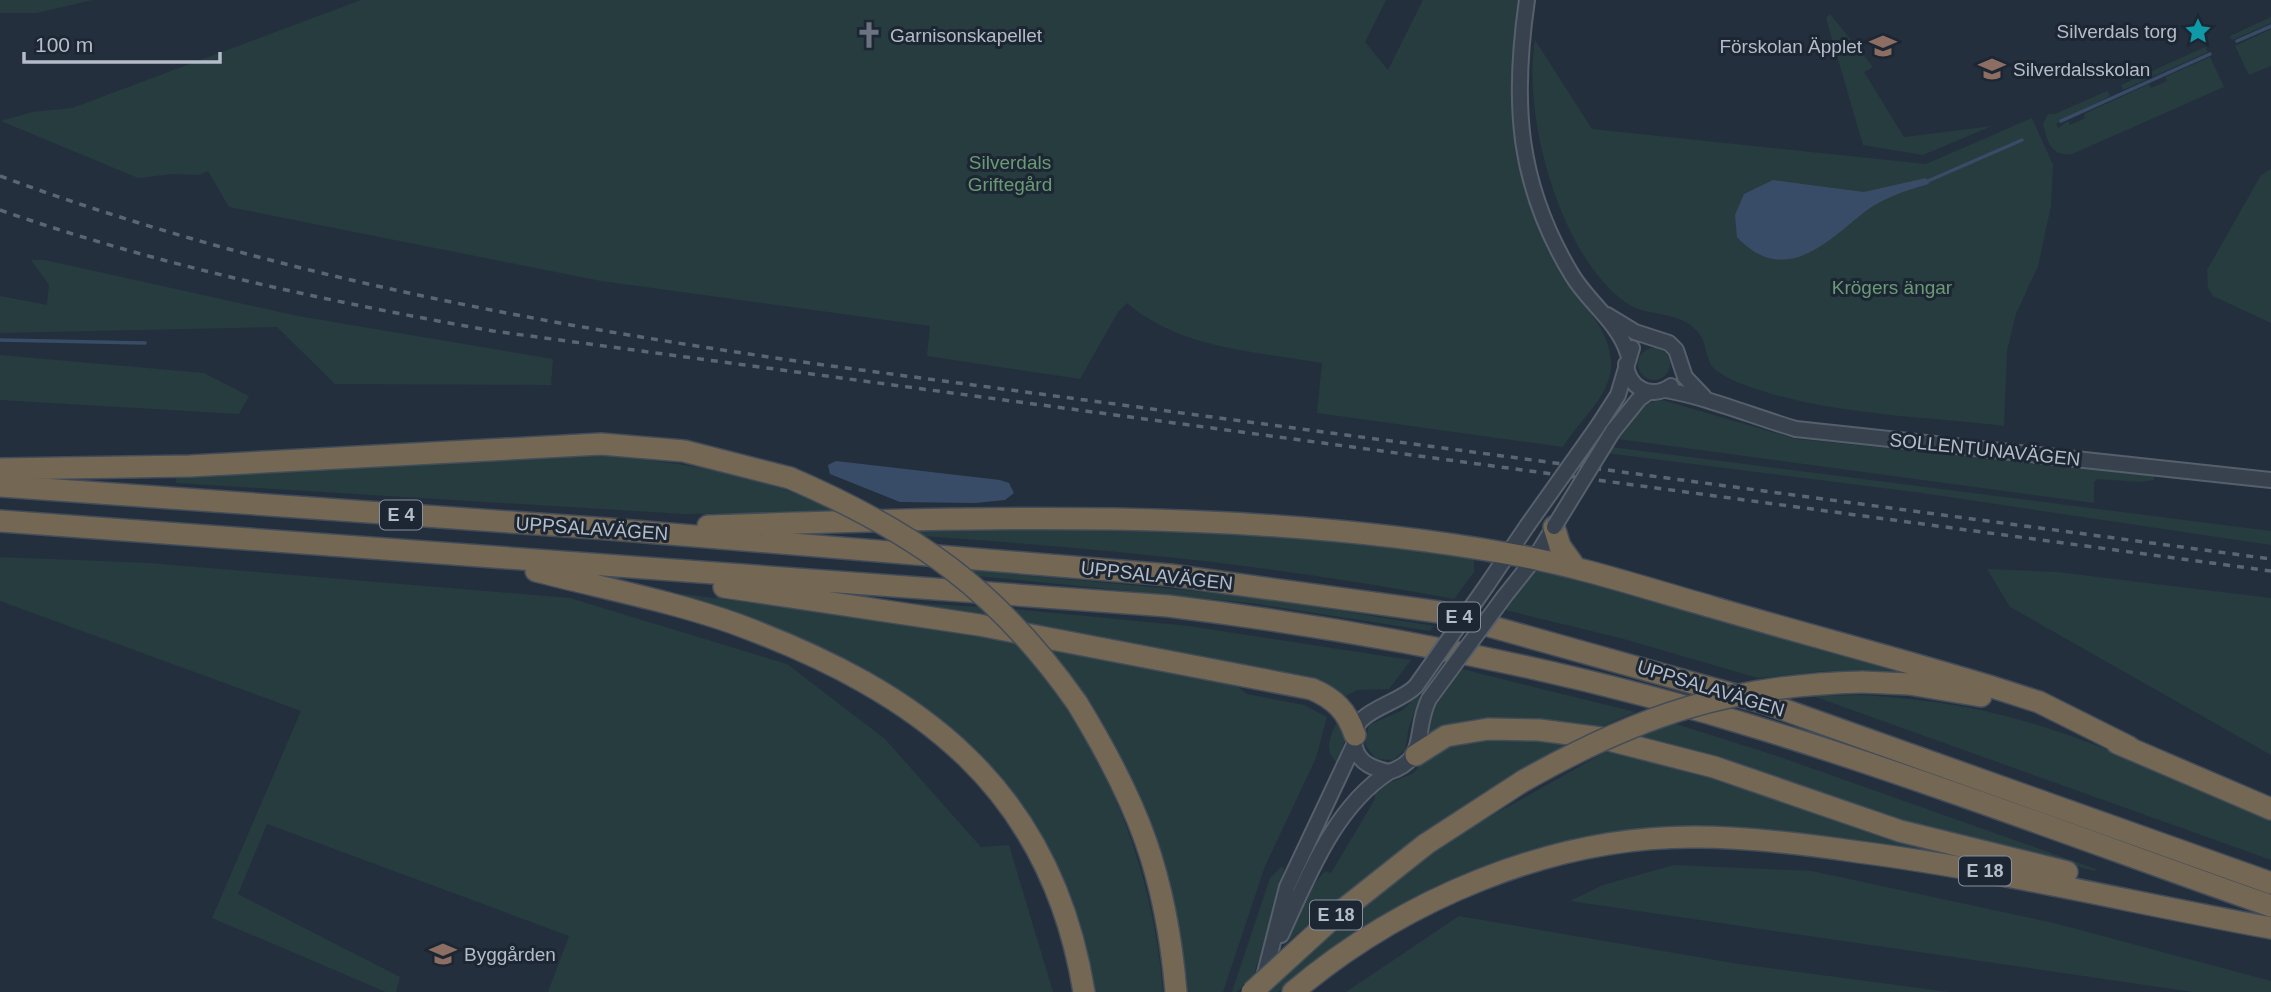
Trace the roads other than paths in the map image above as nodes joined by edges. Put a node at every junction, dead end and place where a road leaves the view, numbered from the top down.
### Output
1 (1527, 0) edge
2 (1600, 310) junction
3 (1651, 338) junction
4 (1627, 358) junction
5 (1681, 368) junction
6 (1666, 390) junction
7 (1649, 393) junction
8 (1704, 397) junction
9 (0, 469) edge
10 (2271, 480) edge
11 (0, 486) edge
12 (0, 521) edge
13 (1554, 527) junction
14 (609, 529) junction
15 (293, 543) junction
16 (1508, 553) junction
17 (1535, 558) junction
18 (1575, 567) junction
19 (534, 570) junction
20 (1354, 740) junction
21 (2129, 747) junction
22 (1416, 755) junction
23 (1389, 772) junction
24 (2271, 808) edge
25 (2271, 883) edge
26 (2271, 906) edge
27 (2271, 920) edge
28 (2271, 928) edge
29 (1269, 962) junction
30 (1084, 992) edge
31 (1176, 992) edge
32 (1252, 992) edge
33 (1260, 992) edge
34 (1293, 992) edge

1 - 2 street, SOLLENTUNAVÄGEN
2 - 3 street, SOLLENTUNAVÄGEN
2 - 4 street, SOLLENTUNAVÄGEN
3 - 4 street
3 - 5 street, SOLLENTUNAVÄGEN
4 - 7 street, SOLLENTUNAVÄGEN
4 - 16 street, bridge
5 - 6 street
5 - 8 street, SOLLENTUNAVÄGEN
6 - 7 street, SOLLENTUNAVÄGEN
6 - 8 street, SOLLENTUNAVÄGEN
7 - 13 street, bridge
8 - 10 street, SOLLENTUNAVÄGEN
9 - 31 highway, bridge
11 - 14 highway, UPPSALAVÄGEN / E 4
12 - 15 highway, UPPSALAVÄGEN / E 4
13 - 17 street
13 - 18 highway
14 - 16 highway
14 - 25 highway, UPPSALAVÄGEN / E 4
15 - 19 highway
15 - 26 highway, UPPSALAVÄGEN / E 4
16 - 17 highway
16 - 20 street, bridge
17 - 18 highway
17 - 22 street, bridge
18 - 21 highway
19 - 20 highway
19 - 30 highway
20 - 23 street
20 - 29 street
21 - 24 highway, E 18
21 - 32 highway, E 18, bridge
22 - 23 street
22 - 27 highway
23 - 29 street
28 - 34 highway, E 18
29 - 33 street

